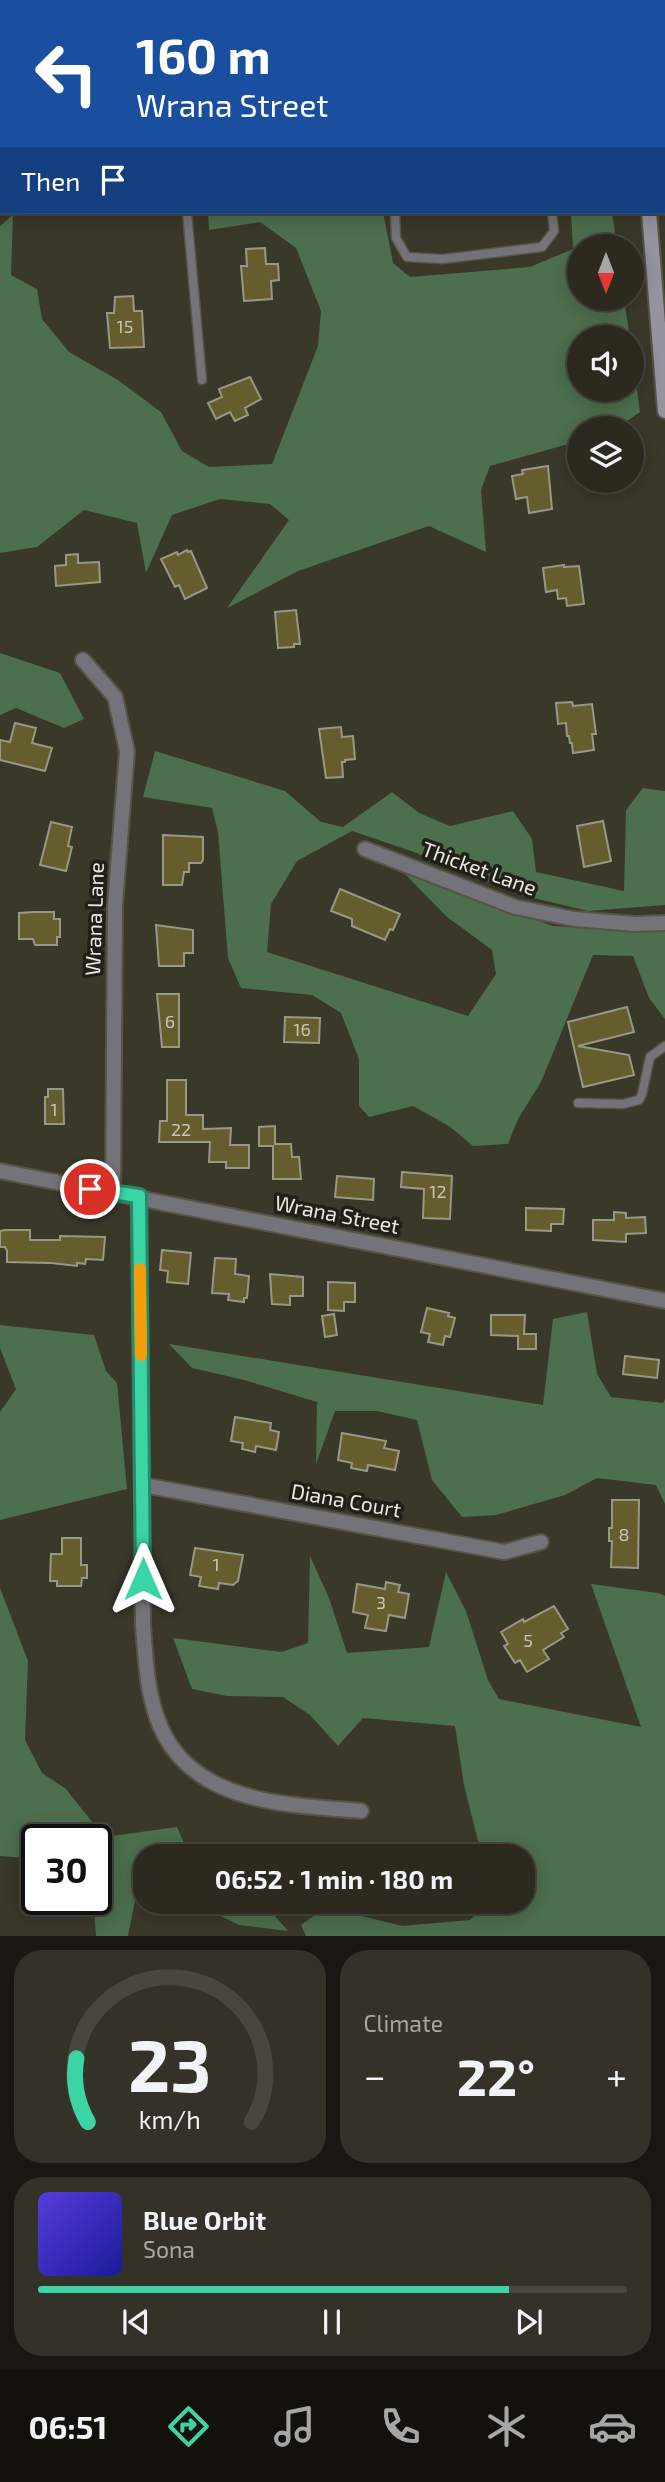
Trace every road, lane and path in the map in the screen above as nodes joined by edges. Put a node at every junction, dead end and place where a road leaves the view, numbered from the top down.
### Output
1 (187, 214) edge
2 (395, 214) edge
3 (552, 214) edge
4 (649, 214) edge
5 (202, 380) dead end
6 (665, 411) edge
7 (83, 660) dead end
8 (365, 849) dead end
9 (665, 923) edge
10 (665, 1046) edge
11 (578, 1103) dead end
12 (0, 1171) edge
13 (113, 1194) junction
14 (139, 1196) junction
15 (665, 1301) edge
16 (143, 1485) junction
17 (541, 1542) dead end
18 (361, 1811) dead end

1 - 5 lane
2 - 3 lane
4 - 6 main road
7 - 13 street, Wrana Lane
8 - 9 street, Thicket Lane
10 - 11 lane
12 - 13 street, Wrana Street
13 - 14 street, Wrana Street
14 - 15 street, Wrana Street
14 - 16 street
16 - 17 street, Diana Court
16 - 18 street

